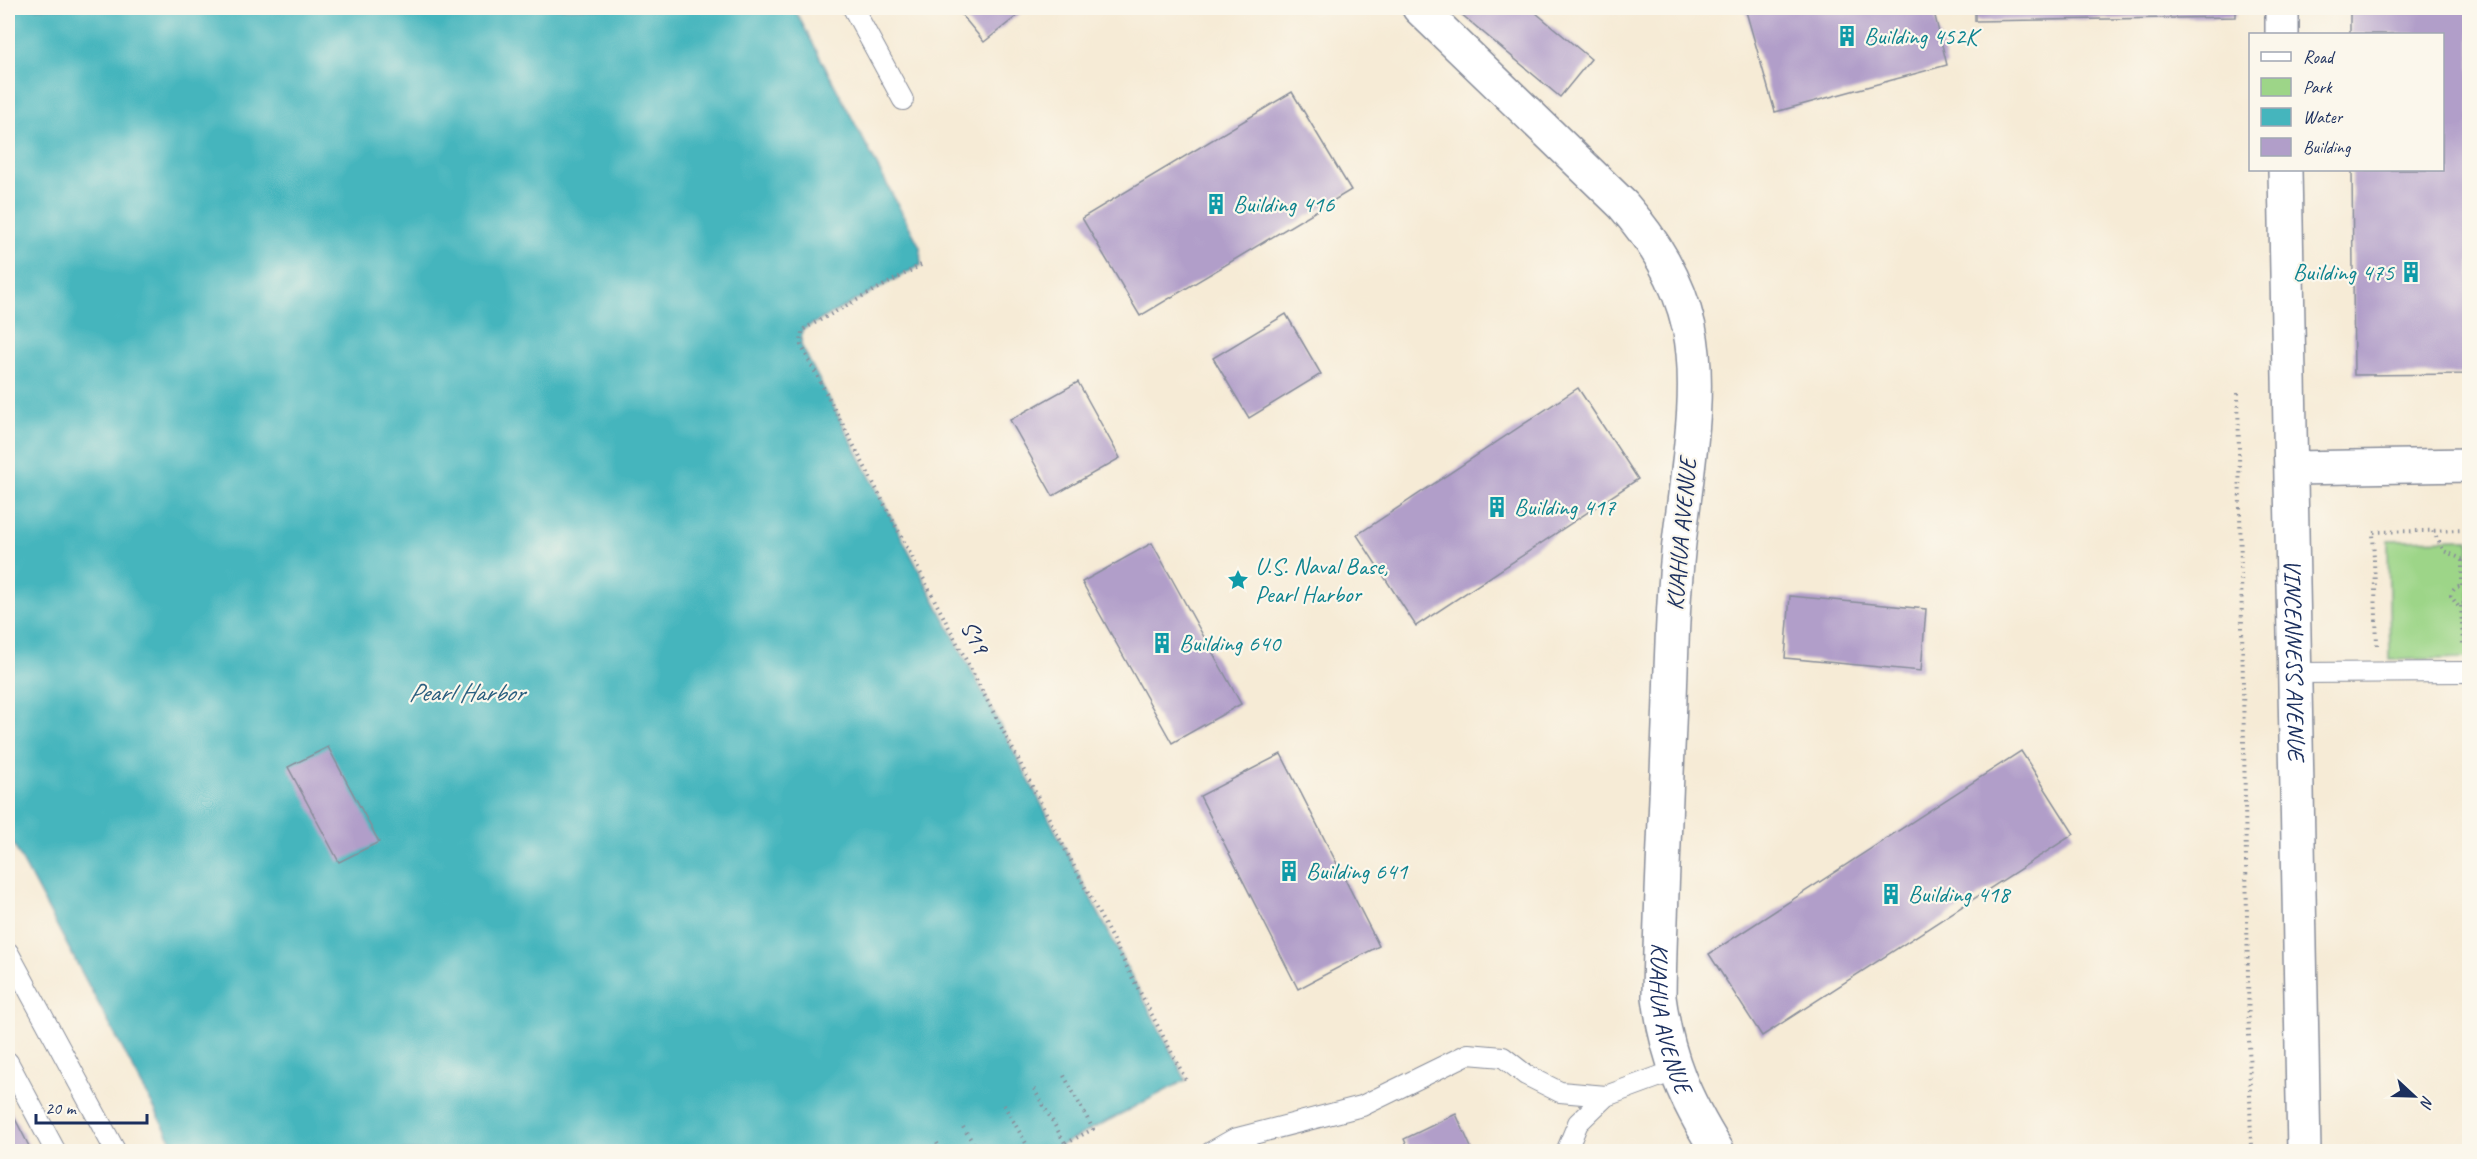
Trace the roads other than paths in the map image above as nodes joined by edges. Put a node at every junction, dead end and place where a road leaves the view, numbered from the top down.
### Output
1 (853, 8) edge
2 (1419, 8) edge
3 (2282, 8) edge
4 (2282, 33) edge
5 (903, 100) dead end
6 (2286, 171) edge
7 (2469, 465) edge
8 (2293, 468) junction
9 (2466, 672) edge
10 (2296, 673) junction
11 (8, 952) edge
12 (8, 1062) edge
13 (1674, 1071) junction
14 (1606, 1096) junction
15 (56, 1152) edge
16 (116, 1152) edge
17 (1211, 1152) edge
18 (1566, 1152) edge
19 (1718, 1152) edge
20 (2304, 1152) edge

1 - 5 lane
2 - 13 street, KUAHUA AVENUE
3 - 4 street
6 - 8 street, VINCENNESS AVENUE
7 - 8 street
8 - 10 street, VINCENNESS AVENUE
9 - 10 lane
10 - 20 street, VINCENNESS AVENUE
11 - 16 lane
12 - 15 lane
13 - 14 lane
13 - 19 street, KUAHUA AVENUE
14 - 17 lane
14 - 18 lane

